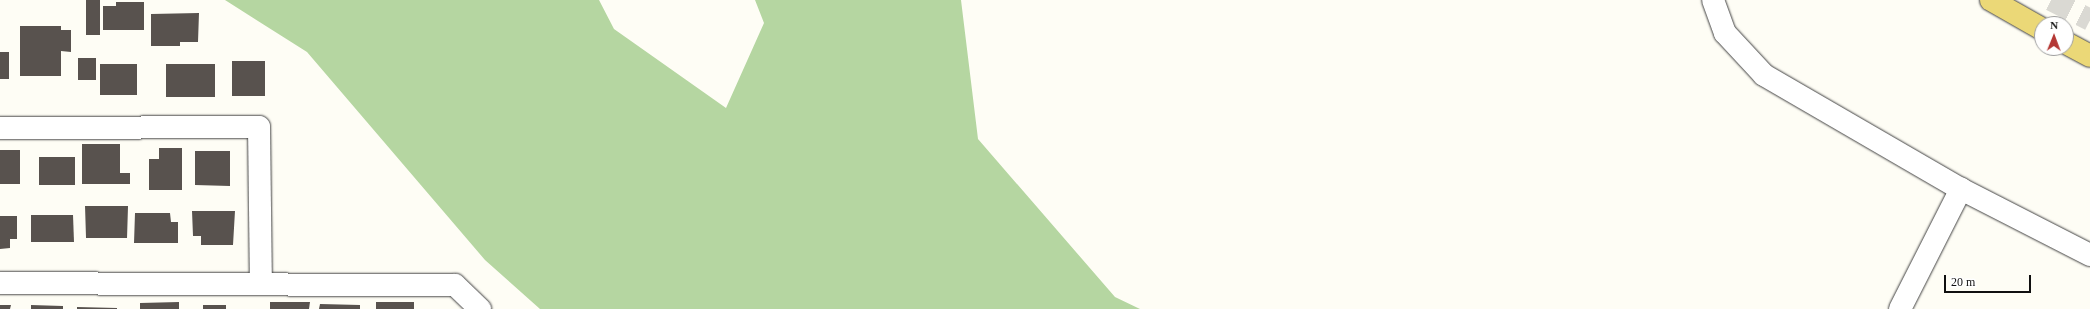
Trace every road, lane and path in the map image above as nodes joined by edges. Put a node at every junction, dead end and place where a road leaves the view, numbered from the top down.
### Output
1 (1713, 0) edge
2 (1991, 0) edge
3 (2034, 24) edge
4 (2074, 47) edge
5 (2090, 56) edge
6 (0, 128) edge
7 (1961, 189) junction
8 (2090, 255) edge
9 (0, 284) edge
10 (261, 284) junction
11 (480, 309) edge
12 (1900, 309) edge

1 - 7 street
2 - 3 main road
4 - 5 main road
6 - 10 street
7 - 8 street
7 - 12 street
9 - 10 street
10 - 11 street

